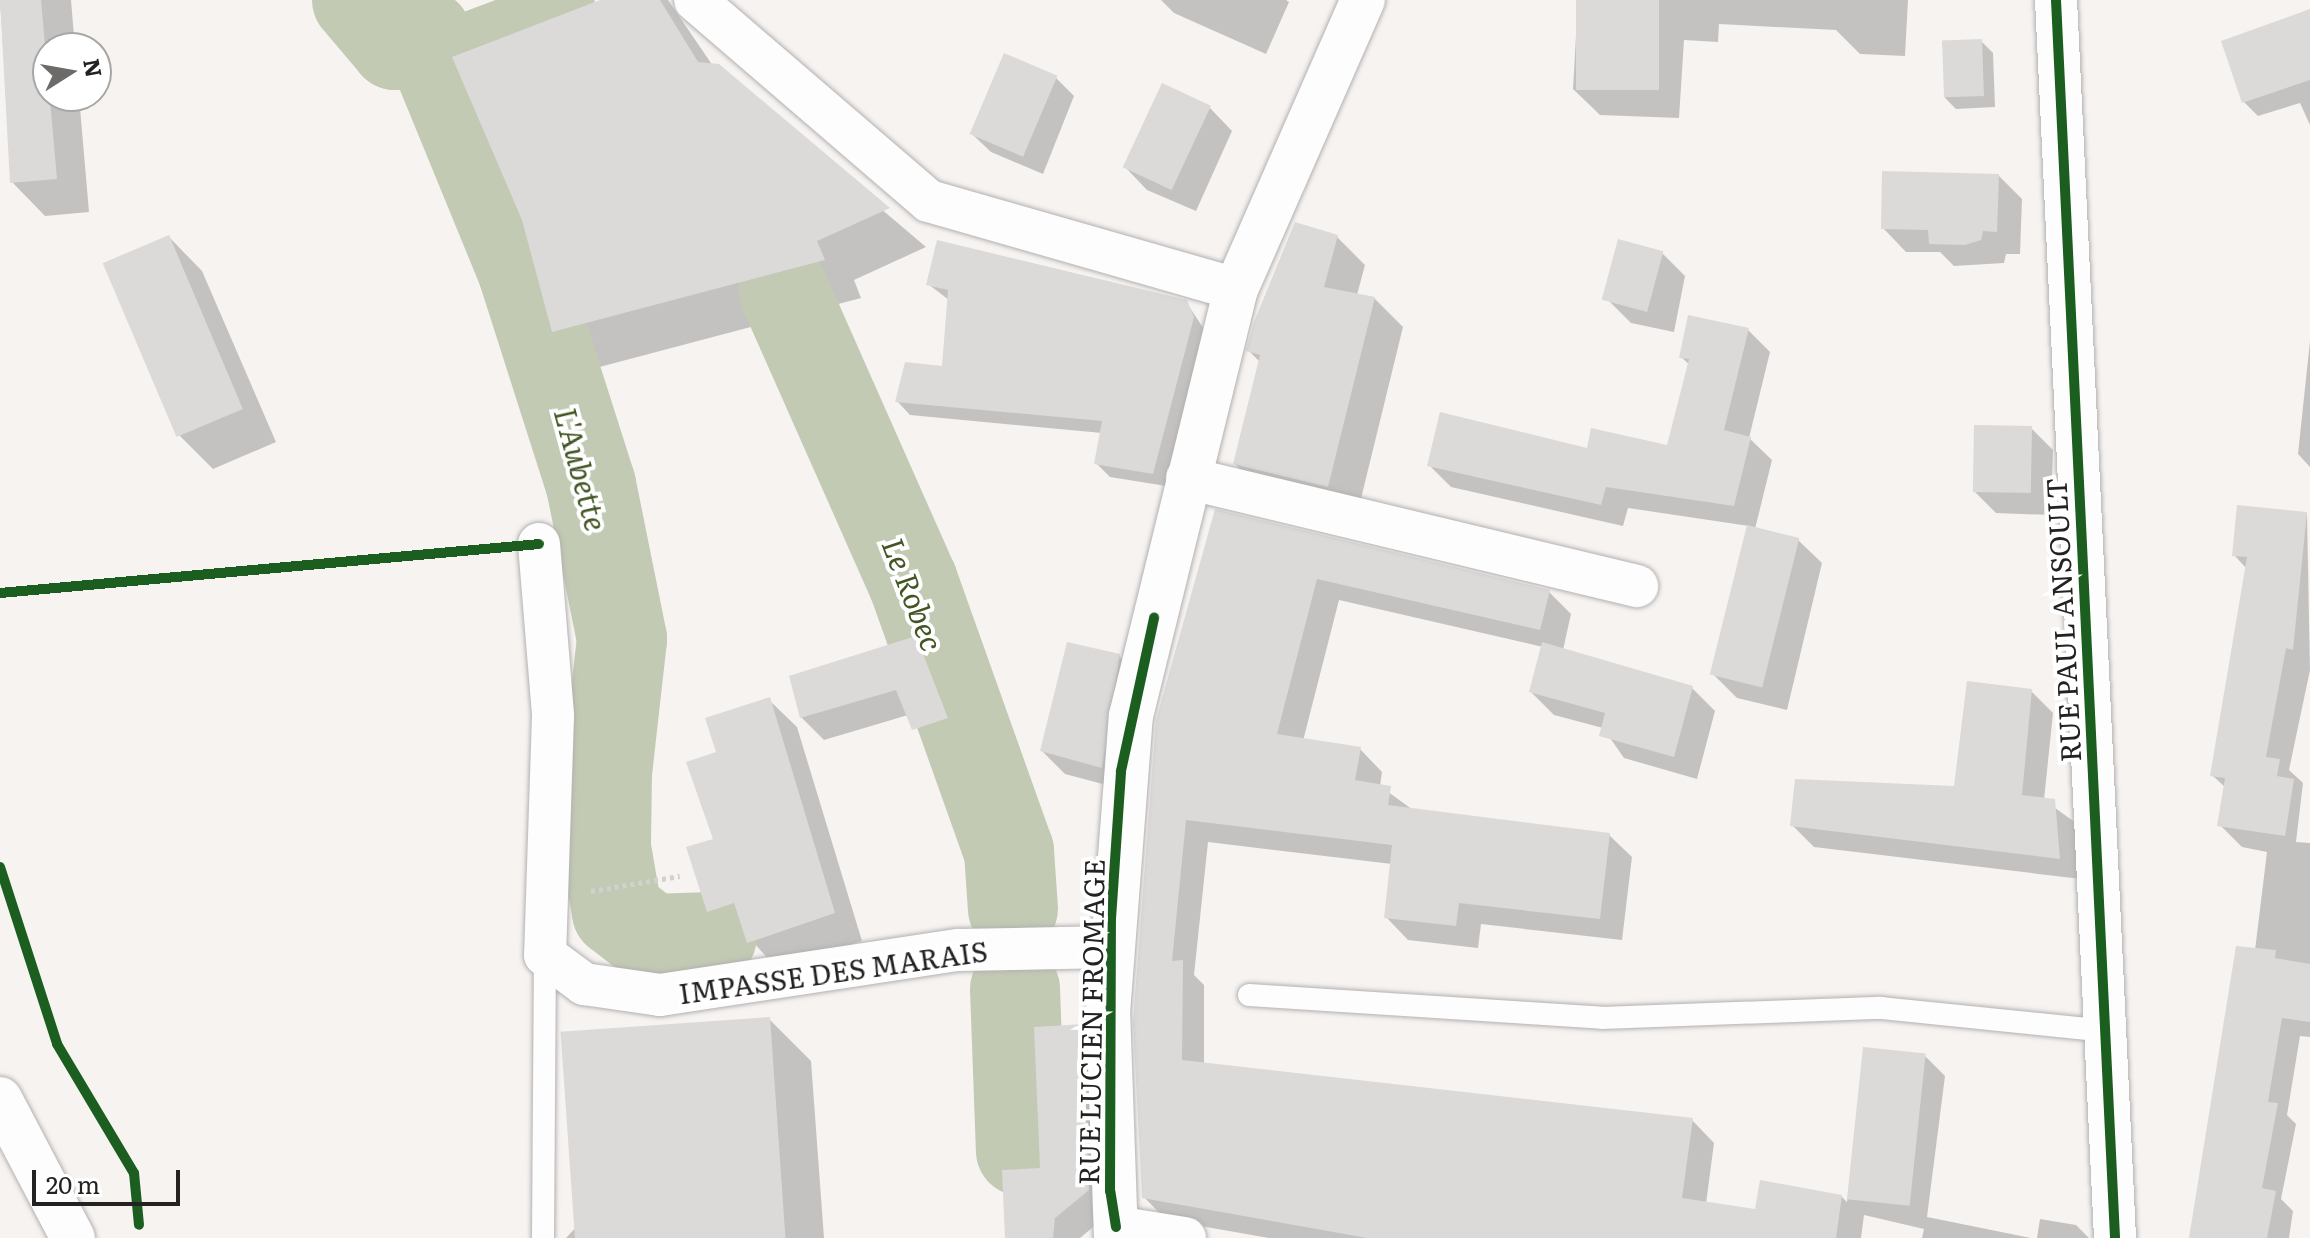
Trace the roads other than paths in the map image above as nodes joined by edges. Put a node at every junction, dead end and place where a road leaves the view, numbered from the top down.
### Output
1 (695, 0) edge
2 (1363, 0) edge
3 (2056, 0) edge
4 (1236, 289) junction
5 (1187, 478) junction
6 (539, 544) dead end
7 (1637, 586) dead end
8 (1111, 947) junction
9 (545, 955) junction
10 (1249, 995) dead end
11 (2106, 1031) junction
12 (0, 1099) edge
13 (1116, 1232) edge
14 (73, 1238) edge
15 (543, 1238) edge
16 (1185, 1238) edge
17 (2115, 1238) edge

1 - 4 street
2 - 4 street, RUE LUCIEN FROMAGE
3 - 11 street, RUE PAUL ANSOULT
4 - 5 street, RUE LUCIEN FROMAGE
5 - 7 street
5 - 8 street, RUE LUCIEN FROMAGE
6 - 9 street
8 - 9 street, IMPASSE DES MARAIS
8 - 13 street, RUE LUCIEN FROMAGE
9 - 15 lane
10 - 11 lane
11 - 17 street, RUE PAUL ANSOULT
12 - 14 street
13 - 16 street

